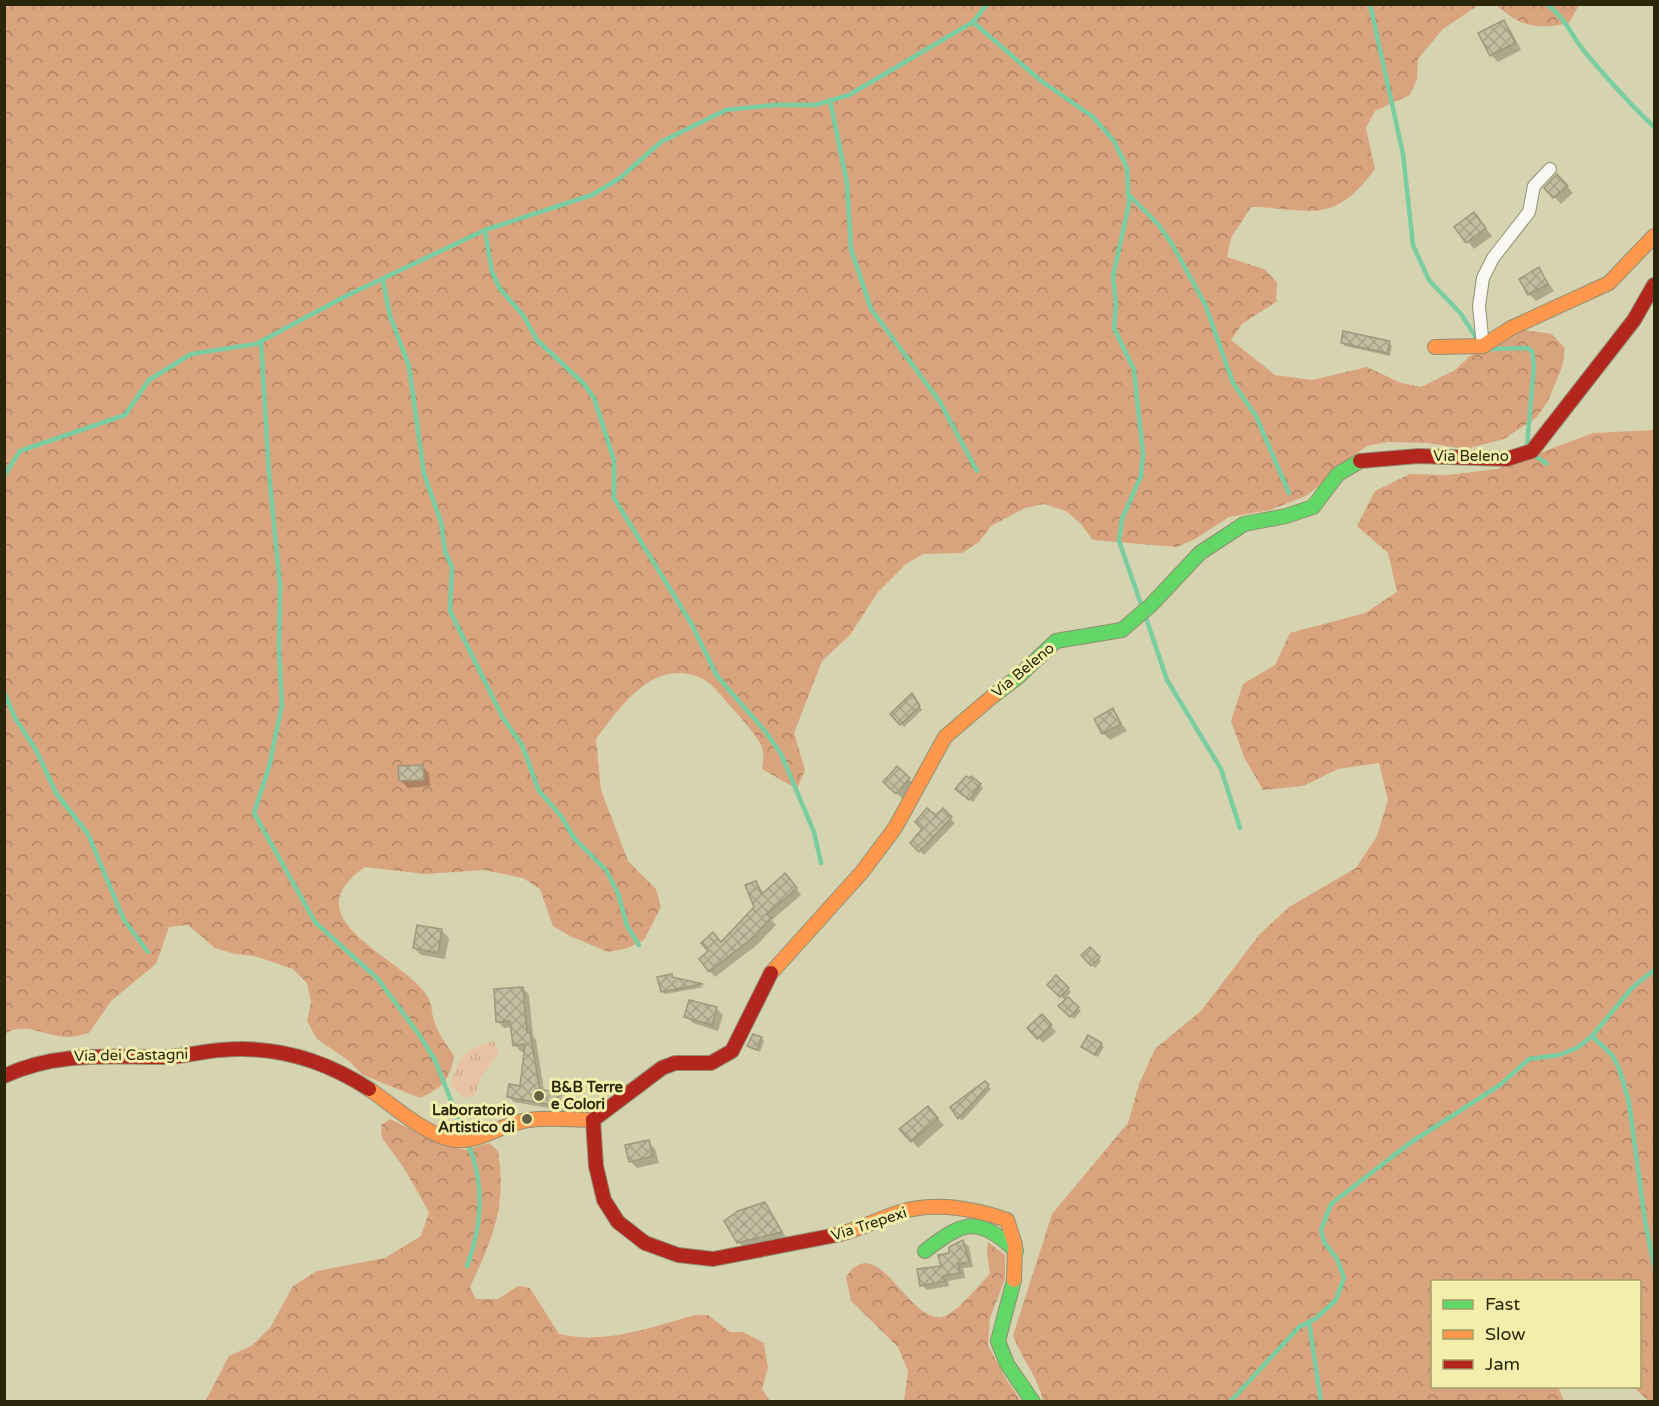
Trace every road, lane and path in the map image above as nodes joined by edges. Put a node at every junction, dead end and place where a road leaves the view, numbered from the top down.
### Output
1 (1550, 169) dead end
2 (1654, 236) edge
3 (1654, 285) edge
4 (1483, 346) junction
5 (1435, 347) dead end
6 (4, 1076) edge
7 (593, 1120) junction
8 (924, 1251) dead end
9 (1016, 1251) junction
10 (1033, 1401) edge

1 - 4 street
2 - 4 street
3 - 7 street, Via Beleno
4 - 5 street
6 - 7 street, Via dei Castagni
7 - 9 street, Via Trepexi
8 - 9 street
9 - 10 street, Via Trepexi

